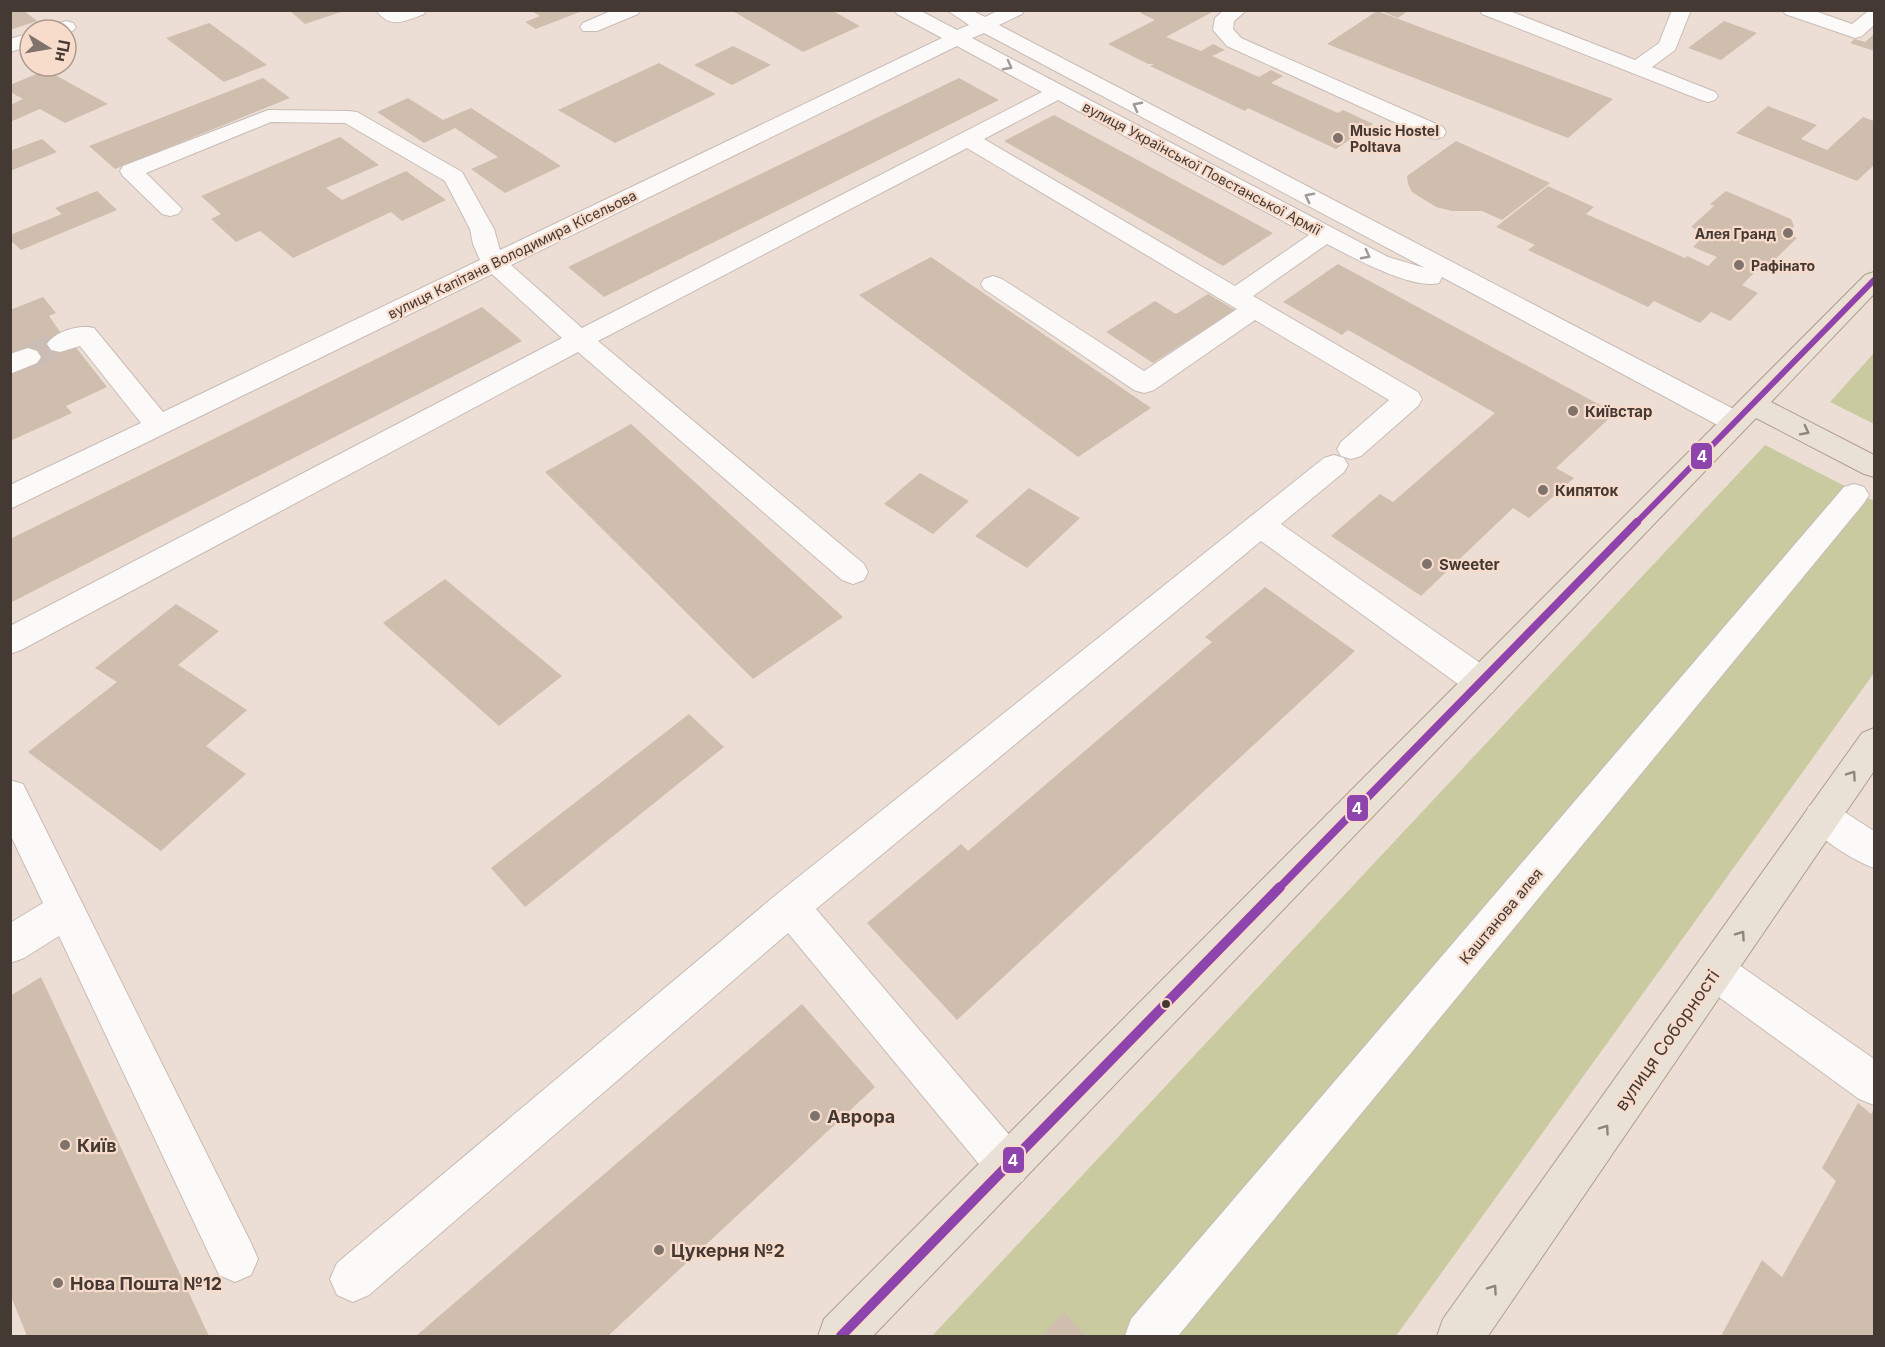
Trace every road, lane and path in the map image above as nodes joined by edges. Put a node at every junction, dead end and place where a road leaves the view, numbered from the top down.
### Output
1 (385, 10) edge
2 (417, 10) edge
3 (631, 10) edge
4 (904, 10) edge
5 (956, 10) edge
6 (1015, 10) edge
7 (1238, 10) edge
8 (1489, 10) edge
9 (1682, 10) edge
10 (1792, 10) edge
11 (1875, 16) edge
12 (984, 25) junction
13 (590, 27) dead end
14 (956, 38) junction
15 (1637, 68) junction
16 (1058, 92) junction
17 (1707, 96) dead end
18 (1435, 132) dead end
19 (968, 139) junction
20 (170, 209) dead end
21 (1326, 234) junction
22 (494, 263) junction
23 (993, 284) dead end
24 (1869, 294) edge
25 (1245, 302) junction
26 (1509, 303) junction
27 (580, 340) junction
28 (60, 344) tunnel mouth
29 (1744, 413) junction
30 (159, 426) junction
31 (1864, 481) edge
32 (10, 498) edge
33 (1260, 525) junction
34 (853, 572) dead end
35 (10, 641) edge
36 (1481, 682) junction
37 (1875, 743) edge
38 (10, 795) edge
39 (1822, 817) junction
40 (1875, 851) edge
41 (790, 907) junction
42 (65, 911) junction
43 (10, 945) edge
44 (1716, 971) junction
45 (1875, 1084) edge
46 (1008, 1166) junction
47 (235, 1259) dead end
48 (353, 1279) dead end
49 (841, 1336) edge
50 (1148, 1336) edge
51 (1460, 1336) edge

1 - 2 street
3 - 13 street
4 - 14 street, вулиця Української Повстанської Армії
5 - 12 street, вулиця Української Повстанської Армії
6 - 12 street, вулиця Капітана Володимира Кісельова
7 - 18 street
8 - 15 street
9 - 15 street
10 - 11 street
12 - 14 street, вулиця Капітана Володимира Кісельова
26 -> 12 street, вулиця Української Повстанської Армії
14 -> 16 street, вулиця Української Повстанської Армії
14 - 22 street, вулиця Капітана Володимира Кісельова
15 - 17 street
16 - 19 street
16 - 21 street, вулиця Української Повстанської Армії
19 - 25 street
19 - 27 street
20 - 22 street
21 - 25 street
21 -> 26 street, вулиця Української Повстанської Армії
22 - 27 street
22 - 30 street, вулиця Капітана Володимира Кісельова
23 - 25 street
24 - 29 main road
25 - 33 street
26 - 29 street, вулиця Української Повстанської Армії
27 - 34 street
27 - 35 street
28 - 30 street
29 -> 31 main road
29 - 36 main road
30 - 32 street, вулиця Капітана Володимира Кісельова
31 - 50 street, Каштанова алея
33 - 36 street
33 - 41 street
36 - 46 main road
39 -> 37 main road, вулиця Соборності
38 - 42 street
39 - 40 street
44 -> 39 main road, вулиця Соборності
41 - 46 street
41 - 48 street
42 - 43 street
42 - 47 street
44 - 45 street
51 -> 44 main road, вулиця Соборності
46 - 49 main road

